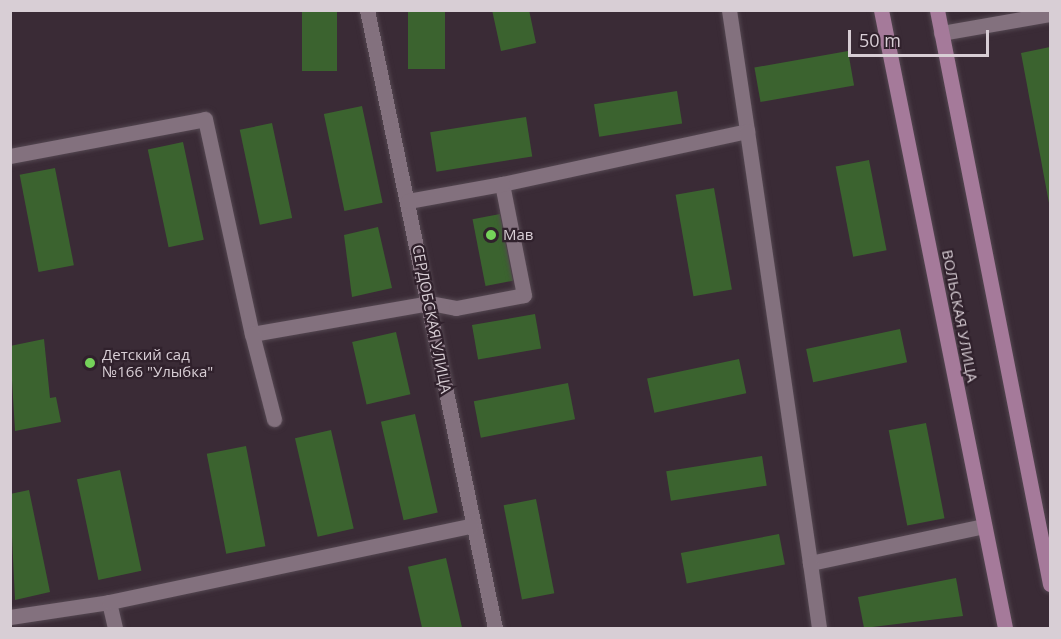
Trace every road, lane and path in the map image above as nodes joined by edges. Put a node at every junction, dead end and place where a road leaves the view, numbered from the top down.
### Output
1 (367, 10) edge
2 (729, 10) edge
3 (880, 10) edge
4 (937, 10) edge
5 (1050, 14) edge
6 (941, 33) junction
7 (747, 131) junction
8 (10, 156) edge
9 (502, 184) junction
10 (408, 201) junction
11 (430, 303) junction
12 (252, 334) junction
13 (274, 419) dead end
14 (471, 526) junction
15 (984, 526) junction
16 (810, 563) junction
17 (1050, 584) edge
18 (109, 602) junction
19 (10, 617) edge
20 (115, 628) edge
21 (495, 628) edge
22 (819, 628) edge
23 (1005, 628) edge

1 - 10 street, СЕРДОБСКАЯ УЛИЦА
2 - 7 street
3 - 15 main road, ВОЛЬСКАЯ УЛИЦА
4 - 6 main road
5 - 6 street
6 - 17 main road
7 - 9 street
7 - 16 street
8 - 12 street
9 - 10 street
9 - 11 street
10 - 11 street, СЕРДОБСКАЯ УЛИЦА
11 - 12 street
11 - 14 street, СЕРДОБСКАЯ УЛИЦА
12 - 13 street
14 - 18 street
14 - 21 street, СЕРДОБСКАЯ УЛИЦА
15 - 16 street
15 - 23 main road, ВОЛЬСКАЯ УЛИЦА
16 - 22 street
18 - 19 street
18 - 20 street

